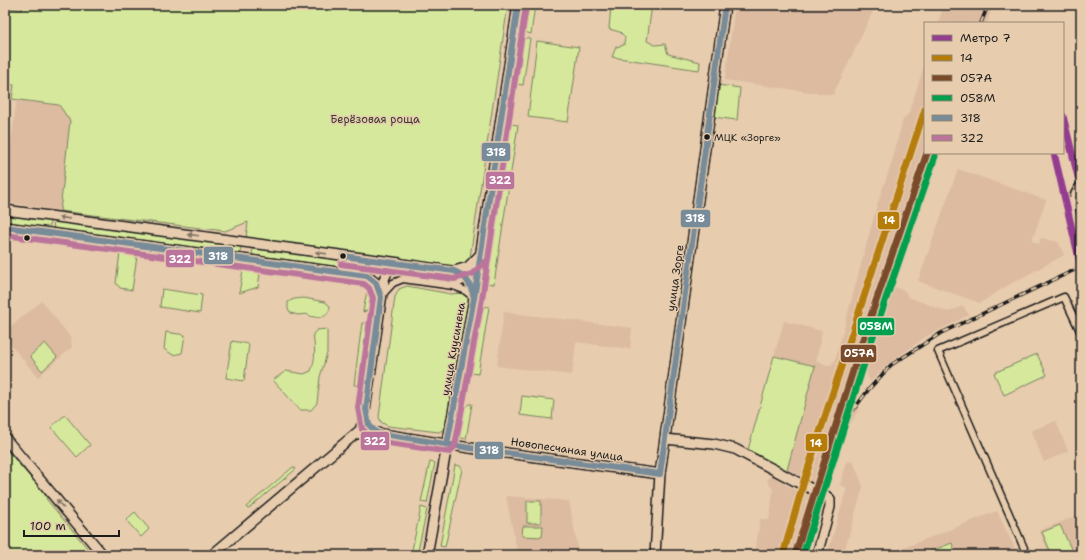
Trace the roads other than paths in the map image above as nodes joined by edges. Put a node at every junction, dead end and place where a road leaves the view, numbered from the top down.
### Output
1 (518, 5) edge
2 (725, 5) edge
3 (1081, 184) edge
4 (5, 210) edge
5 (5, 227) edge
6 (1081, 232) edge
7 (479, 256) junction
8 (402, 264) junction
9 (454, 271) junction
10 (467, 279) junction
11 (453, 286) junction
12 (381, 297) junction
13 (474, 298) junction
14 (1081, 333) edge
15 (366, 409) junction
16 (377, 433) junction
17 (357, 434) junction
18 (5, 438) edge
19 (665, 439) junction
20 (447, 445) junction
21 (660, 474) junction
22 (103, 555) edge
23 (212, 555) edge
24 (427, 555) edge
25 (655, 555) edge
26 (817, 555) edge
27 (1027, 555) edge

1 - 7 street, улица Куусинена
2 - 19 street, улица Зорге
3 - 6 street
8 -> 4 street
5 - 12 street
7 - 9 street
7 - 10 street
7 - 13 street, улица Куусинена
8 - 9 street
8 - 12 street
9 - 10 street
10 - 11 street
10 - 13 street
11 - 12 street
11 - 13 street
12 - 15 street
13 - 20 street, улица Куусинена
14 - 27 street
15 - 16 street
15 - 17 street
16 - 17 street, Новопесчаная улица
16 - 20 street, Новопесчаная улица
17 - 23 street
22 -> 18 street
19 - 21 street, улица Зорге
19 - 26 street
20 - 21 street, Новопесчаная улица
20 - 24 street, улица Куусинена
21 - 25 street, улица Зорге

